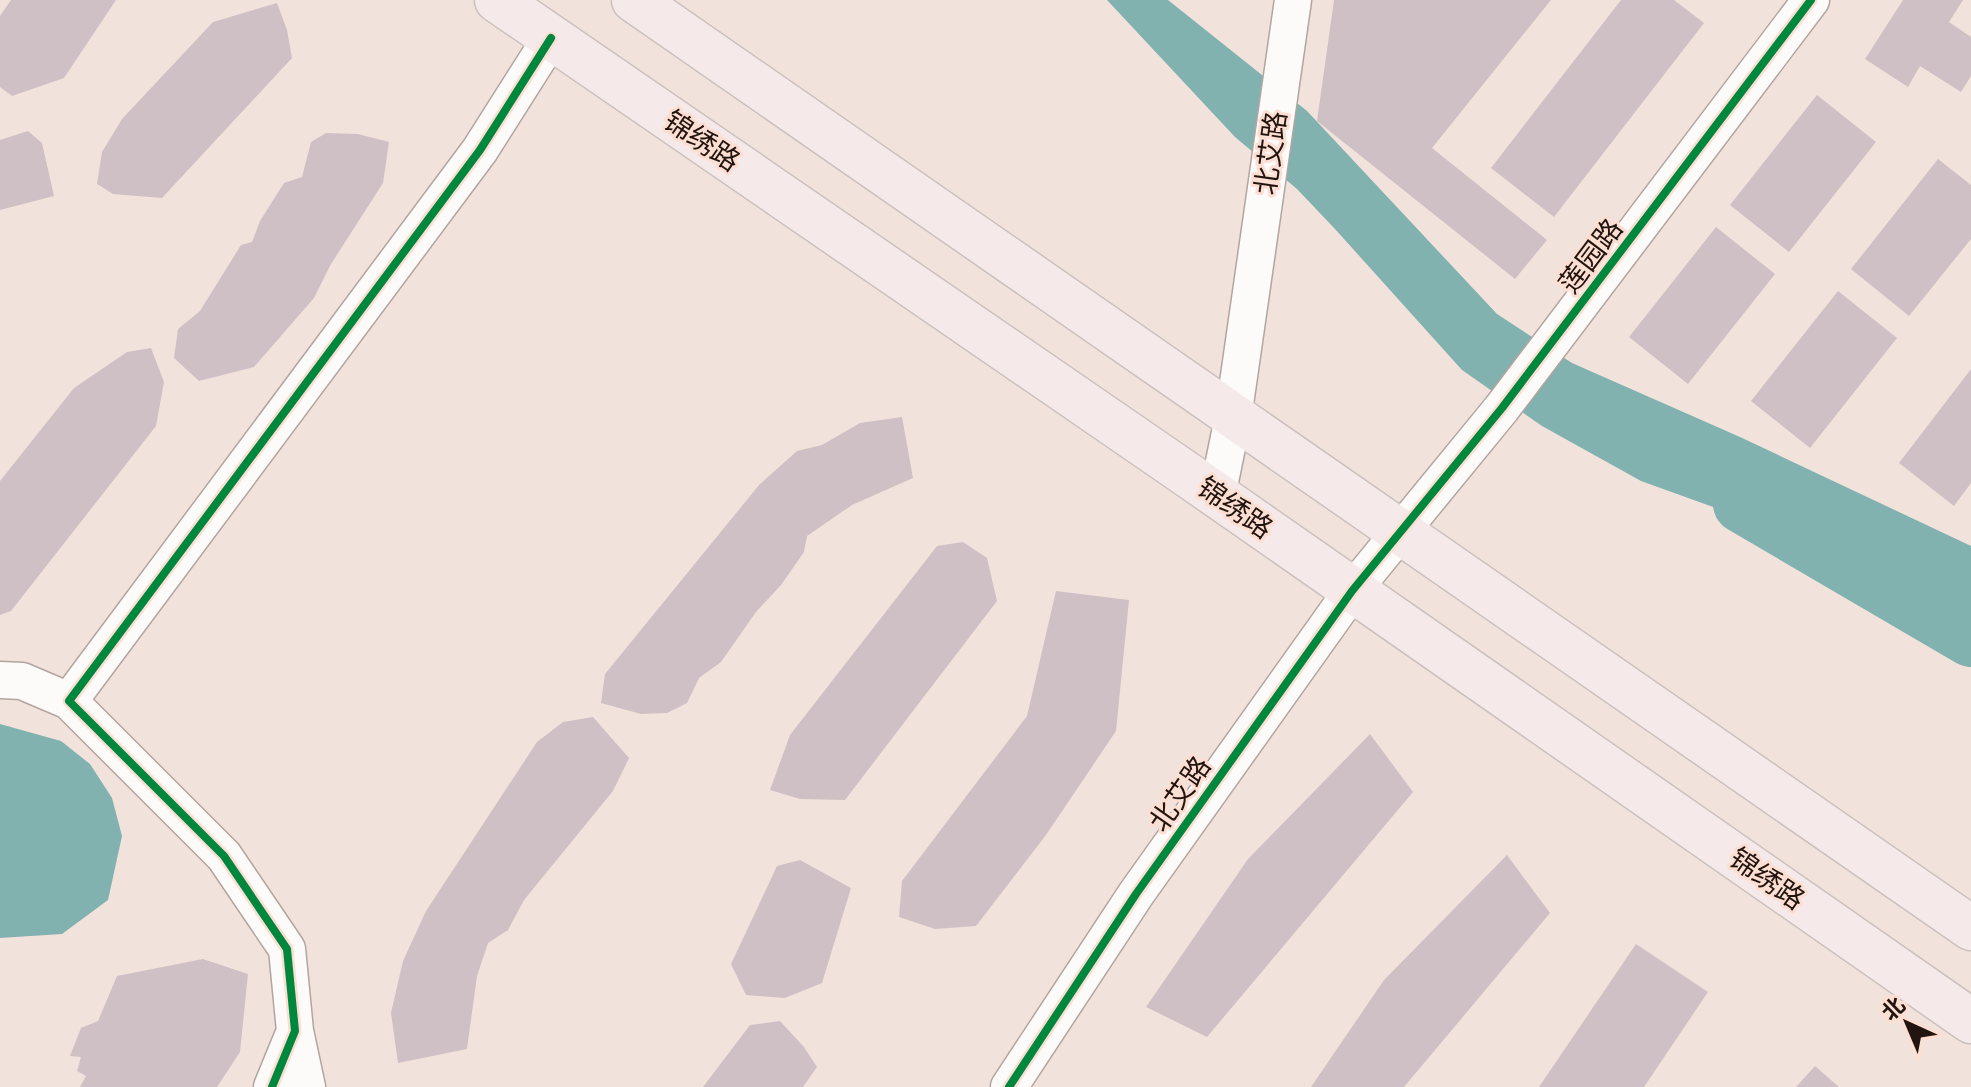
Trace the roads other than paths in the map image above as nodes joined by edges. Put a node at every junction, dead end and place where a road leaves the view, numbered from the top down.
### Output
1 (497, 0) edge
2 (634, 0) edge
3 (1293, 0) edge
4 (1811, 0) edge
5 (551, 38) junction
6 (1233, 418) junction
7 (1217, 496) junction
8 (1397, 533) junction
9 (1352, 591) junction
10 (0, 680) edge
11 (69, 701) junction
12 (1971, 928) edge
13 (1971, 1021) edge
14 (295, 1031) junction
15 (272, 1087) edge
16 (307, 1087) edge
17 (1009, 1087) edge

1 - 5 main road, 锦绣路
2 - 6 main road
3 - 6 street, 北艾路
4 - 8 street, 莲园路
5 - 7 main road, 锦绣路
5 - 11 street
6 - 7 street, 北艾路
6 - 8 main road
7 - 9 main road, 锦绣路
8 - 9 street, 北艾路
8 - 12 main road
9 - 13 main road, 锦绣路
9 - 17 street, 北艾路
10 - 11 street
11 - 14 street
14 - 15 street
14 - 16 street

